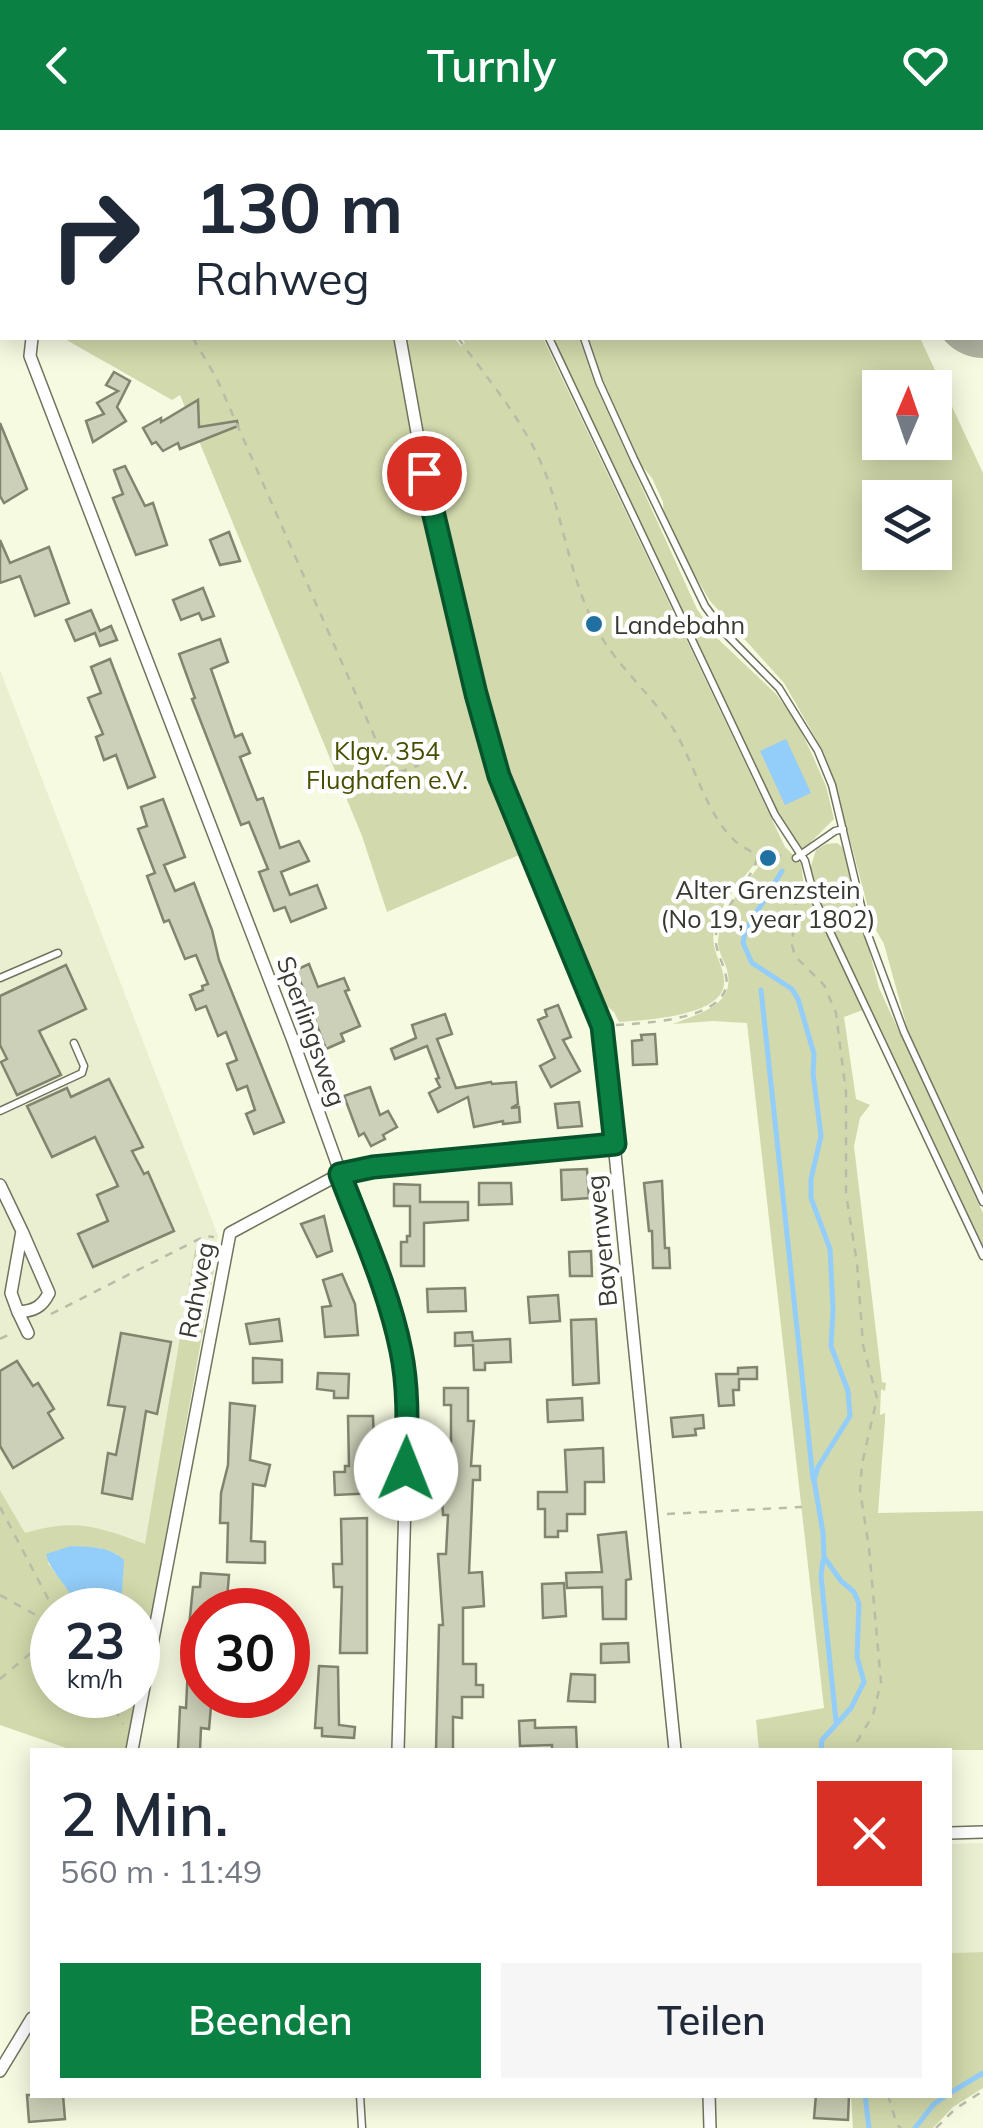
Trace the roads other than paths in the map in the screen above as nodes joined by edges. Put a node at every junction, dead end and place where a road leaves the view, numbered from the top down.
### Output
1 (32, 340) edge
2 (400, 340) edge
3 (551, 340) edge
4 (585, 340) edge
5 (843, 829) junction
6 (796, 858) junction
7 (58, 953) dead end
8 (0, 978) edge
9 (74, 1043) dead end
10 (0, 1111) edge
11 (615, 1144) junction
12 (340, 1174) junction
13 (0, 1184) edge
14 (983, 1202) edge
15 (22, 1231) junction
16 (983, 1256) edge
17 (18, 1312) junction
18 (27, 1330) road end
19 (133, 1746) edge
20 (398, 1748) edge
21 (675, 1748) edge
22 (983, 1832) edge
23 (952, 1833) edge
24 (30, 2021) edge
25 (0, 2071) edge
26 (360, 2098) edge
27 (709, 2098) edge
28 (362, 2128) edge
29 (710, 2128) edge

1 - 12 street, Sperlingsweg
2 - 11 street, Bayernweg
3 - 6 lane
4 - 5 lane
5 - 6 lane
5 - 14 lane
6 - 16 lane
7 - 8 lane
9 - 10 lane
11 - 12 street, Rahweg
11 - 21 street, Bayernweg
12 - 19 street, Rahweg
12 - 20 street, Sperlingsweg
13 - 15 street
15 - 17 street
15 - 17 street
17 - 18 street
22 - 23 street
24 - 25 street
26 - 28 lane
27 - 29 street

